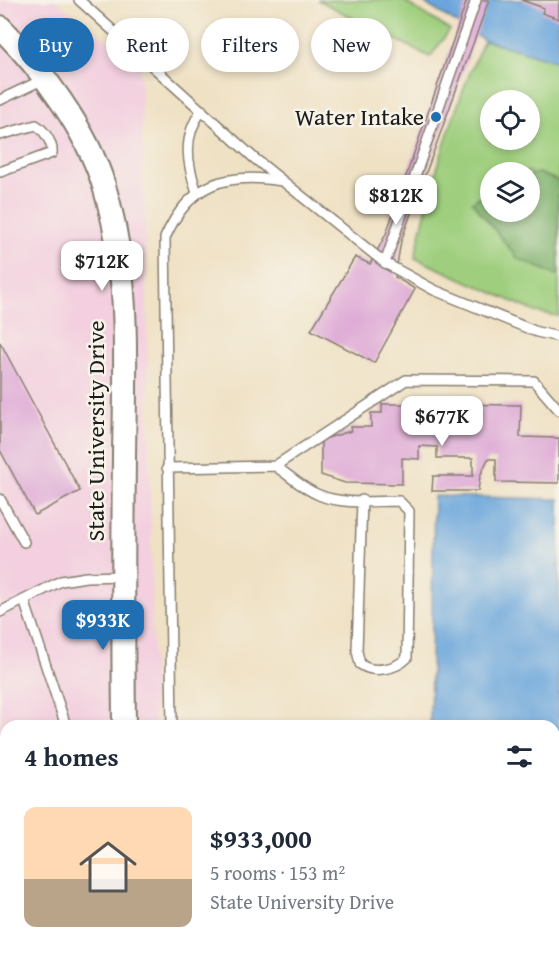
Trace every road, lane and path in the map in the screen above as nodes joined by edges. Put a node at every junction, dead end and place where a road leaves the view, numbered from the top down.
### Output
1 (79, 0) edge
2 (476, 0) edge
3 (0, 27) edge
4 (44, 79) junction
5 (0, 100) edge
6 (202, 110) junction
7 (0, 135) edge
8 (0, 172) edge
9 (282, 180) junction
10 (197, 193) junction
11 (385, 263) junction
12 (559, 337) edge
13 (559, 410) edge
14 (275, 466) junction
15 (167, 468) junction
16 (0, 499) edge
17 (362, 500) junction
18 (24, 542) dead end
19 (123, 576) junction
20 (24, 600) junction
21 (0, 612) edge
22 (64, 720) edge
23 (124, 720) edge
24 (172, 720) edge

1 - 6 lane
2 - 11 lane
3 - 4 street, State University Drive
4 - 5 lane
4 - 19 street, State University Drive
6 - 9 lane
6 - 10 lane
7 - 8 lane
9 - 10 lane
9 - 11 lane
10 - 15 lane
11 - 12 lane
13 - 14 lane
14 - 15 lane
14 - 17 lane
15 - 24 lane
16 - 18 lane
17 - 17 lane
19 - 20 lane
19 - 23 street, State University Drive
20 - 21 lane
20 - 22 lane

